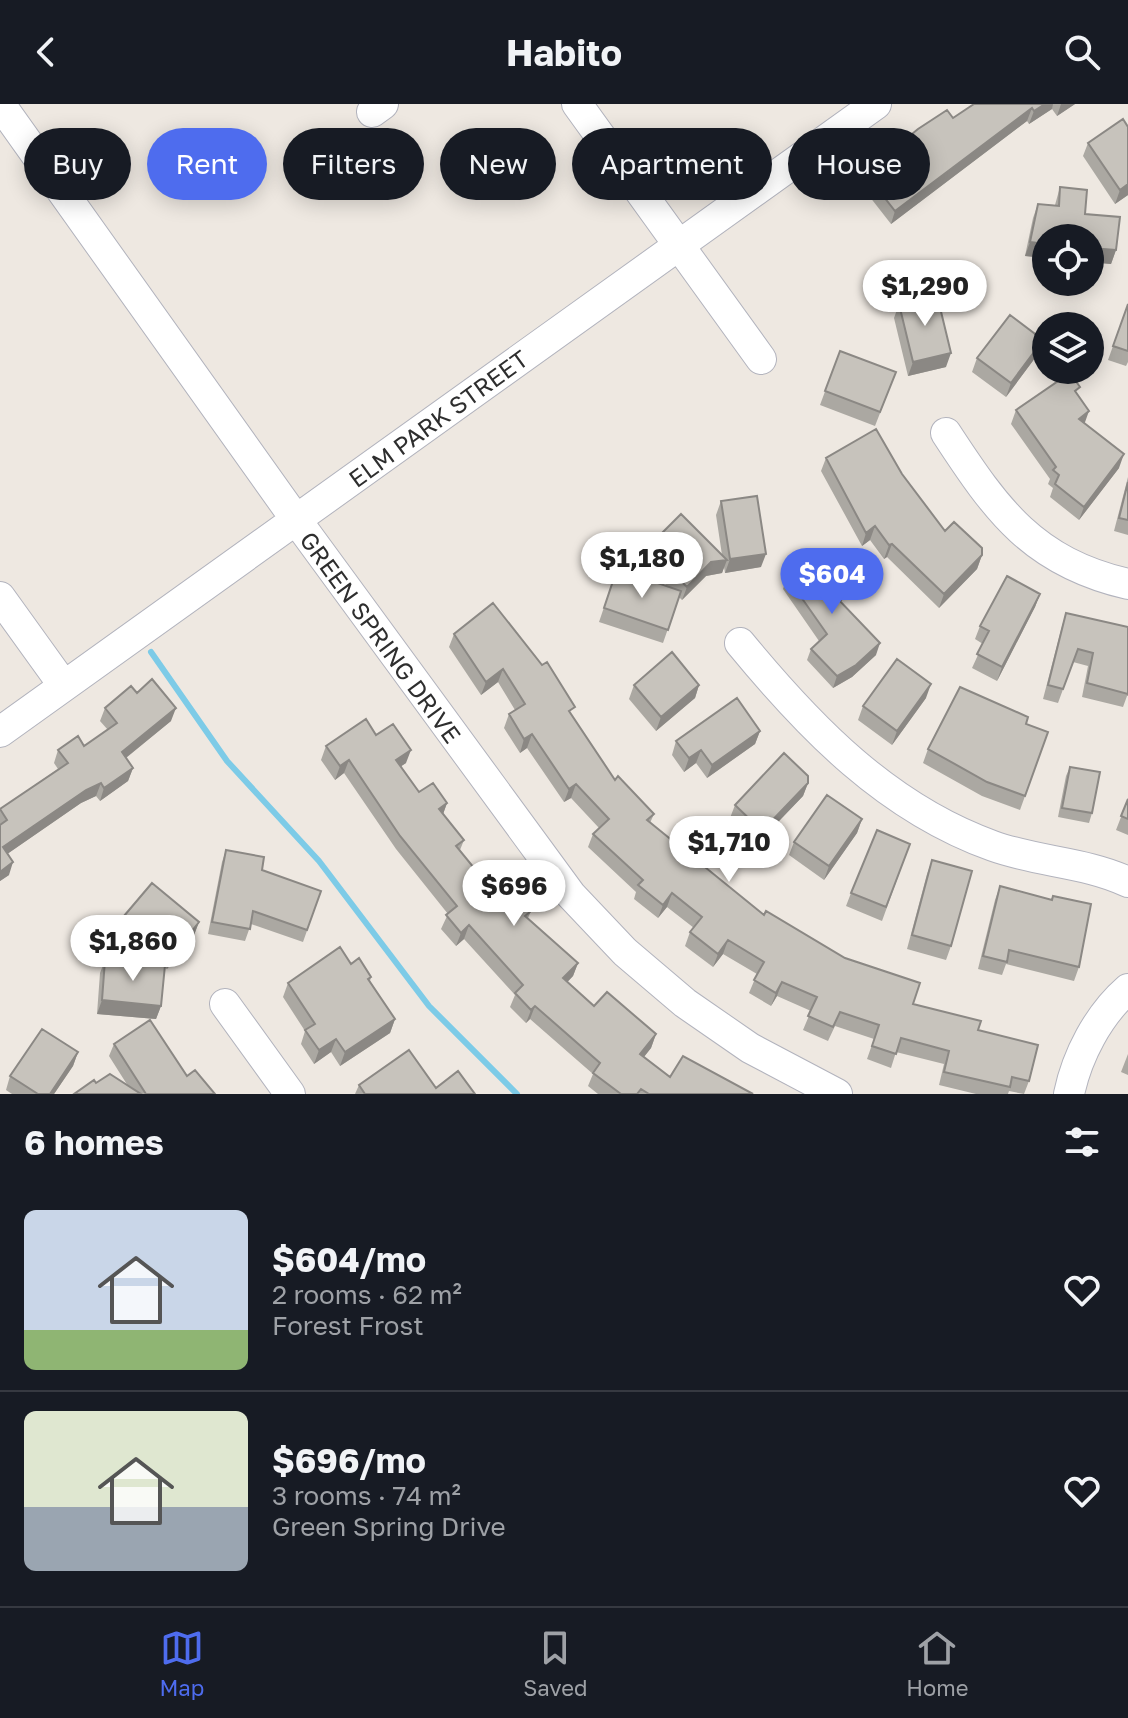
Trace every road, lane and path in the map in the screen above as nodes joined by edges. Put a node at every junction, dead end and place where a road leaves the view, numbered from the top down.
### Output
1 (0, 104) edge
2 (577, 104) edge
3 (876, 104) edge
4 (677, 245) junction
5 (761, 359) dead end
6 (946, 433) dead end
7 (297, 521) junction
8 (1128, 584) edge
9 (0, 597) edge
10 (740, 643) dead end
11 (64, 686) junction
12 (0, 732) edge
13 (1128, 882) edge
14 (1128, 989) edge
15 (225, 1004) dead end
16 (290, 1094) edge
17 (837, 1094) edge
18 (1069, 1094) edge

1 - 7 street, GREEN SPRING DRIVE
2 - 4 street
3 - 4 street, ELM PARK STREET
4 - 5 street
4 - 7 street, ELM PARK STREET
6 - 8 street
7 - 11 street, ELM PARK STREET
7 - 17 street, GREEN SPRING DRIVE
9 - 11 street
10 - 13 street
11 - 12 street, ELM PARK STREET
14 - 18 street
15 - 16 street

